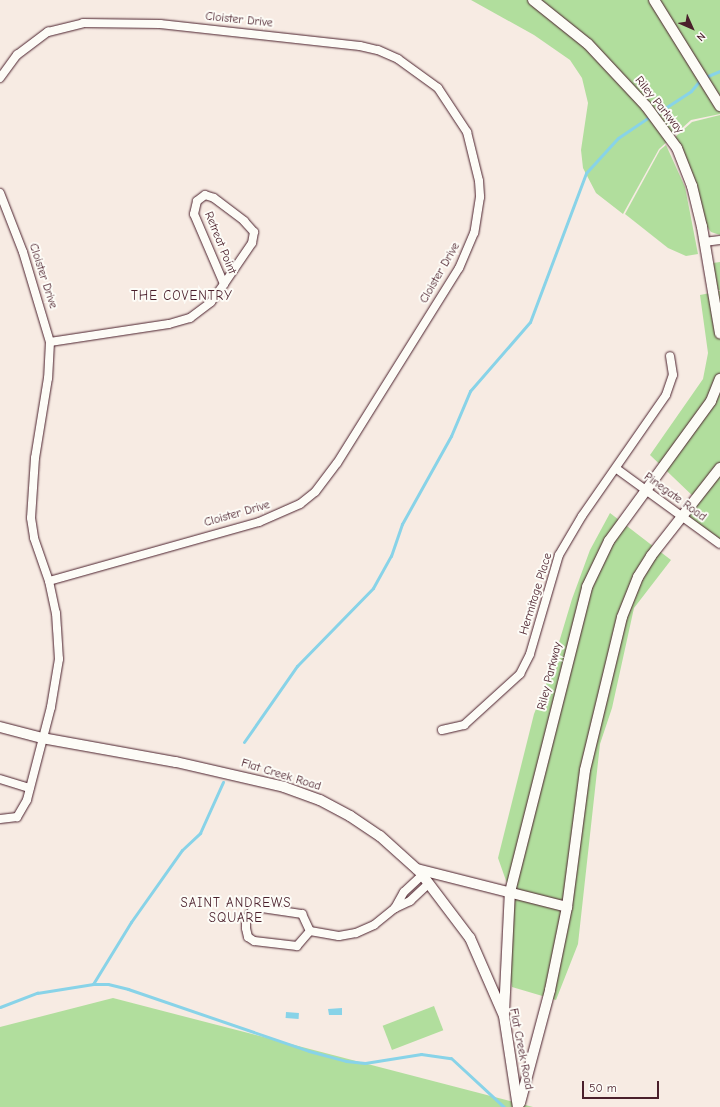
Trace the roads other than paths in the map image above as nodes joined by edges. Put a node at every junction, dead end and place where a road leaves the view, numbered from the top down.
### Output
1 (533, 0) edge
2 (654, 0) edge
3 (0, 78) edge
4 (720, 106) edge
5 (0, 193) edge
6 (720, 240) edge
7 (704, 242) junction
8 (224, 284) junction
9 (720, 333) edge
10 (50, 342) junction
11 (670, 356) dead end
12 (720, 379) edge
13 (720, 468) edge
14 (617, 469) junction
15 (645, 489) junction
16 (680, 517) junction
17 (720, 544) edge
18 (49, 581) junction
19 (0, 728) edge
20 (442, 730) dead end
21 (42, 738) junction
22 (0, 779) edge
23 (30, 788) junction
24 (0, 819) edge
25 (423, 876) junction
26 (510, 892) junction
27 (567, 907) junction
28 (310, 931) junction
29 (504, 1016) junction
30 (519, 1107) edge

1 - 7 street, Riley Parkway
2 - 4 street
3 - 18 street, Cloister Drive
5 - 10 street, Cloister Drive
6 - 7 street
7 - 9 street, Riley Parkway
8 - 8 street, Retreat Point
8 - 10 street, Retreat Point
10 - 18 street, Cloister Drive
11 - 14 street, Hermitage Place
12 - 15 street, Riley Parkway
13 - 16 street
14 - 15 street, Pinegate Road
14 - 20 street, Hermitage Place
15 - 16 street, Pinegate Road
15 - 26 street, Riley Parkway
16 - 17 street, Pinegate Road
16 - 27 street
18 - 21 street, Cloister Drive
19 - 21 street, Flat Creek Road
21 - 23 street, Cloister Drive
21 - 25 street, Flat Creek Road
22 - 23 street
23 - 24 street, Cloister Drive
25 - 26 street
25 - 28 street
25 - 29 street, Flat Creek Road
26 - 27 street
26 - 29 street, Riley Parkway
27 - 30 street
28 - 28 street
29 - 30 street, Flat Creek Road

